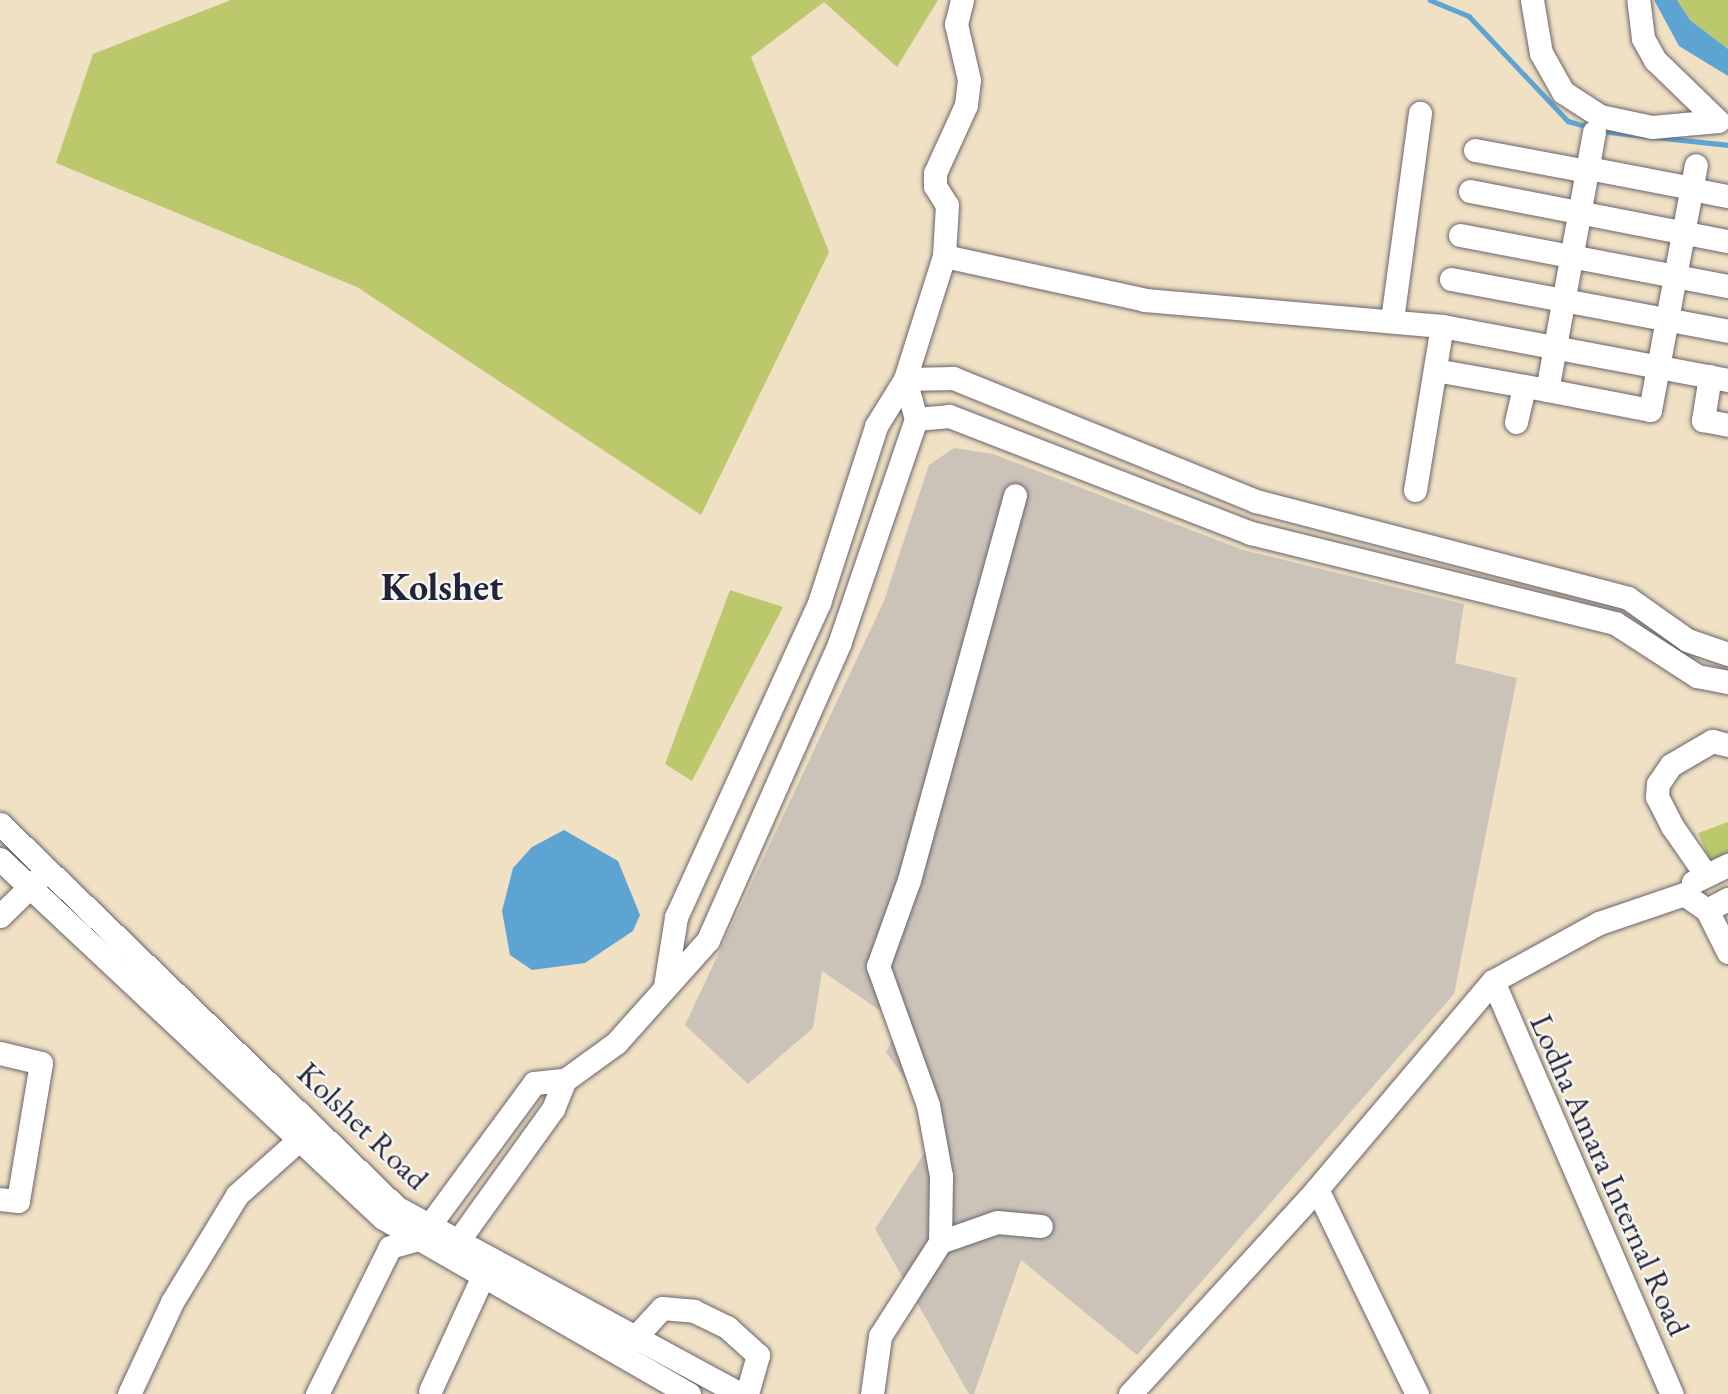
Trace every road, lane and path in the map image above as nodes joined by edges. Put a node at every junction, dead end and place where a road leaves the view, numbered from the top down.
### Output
1 (962, 0) edge
2 (1532, 0) edge
3 (1637, 0) edge
4 (1420, 113) dead end
5 (1594, 132) dead end
6 (1475, 150) dead end
7 (1696, 165) dead end
8 (1588, 169) junction
9 (1692, 188) junction
10 (1469, 191) dead end
11 (1728, 196) edge
12 (1580, 212) junction
13 (1684, 233) junction
14 (1460, 235) dead end
15 (1728, 241) edge
16 (944, 256) junction
17 (1572, 257) junction
18 (1675, 276) junction
19 (1451, 279) dead end
20 (1728, 286) edge
21 (1563, 301) junction
22 (1392, 320) junction
23 (1668, 320) junction
24 (1442, 326) junction
25 (1728, 331) edge
26 (1555, 348) junction
27 (1659, 366) junction
28 (1435, 370) junction
29 (1719, 378) edge
30 (905, 379) junction
31 (1524, 386) junction
32 (1547, 390) junction
33 (916, 419) junction
34 (1516, 422) dead end
35 (1728, 425) edge
36 (1226, 489) junction
37 (1415, 490) dead end
38 (1015, 495) dead end
39 (1220, 522) junction
40 (825, 585) junction
41 (1592, 589) junction
42 (855, 597) junction
43 (1581, 612) junction
44 (1728, 654) edge
45 (1728, 682) edge
46 (1728, 745) edge
47 (0, 824) edge
48 (0, 859) edge
49 (1728, 865) edge
50 (46, 870) junction
51 (1706, 875) junction
52 (29, 889) junction
53 (1677, 897) junction
54 (1728, 899) edge
55 (1707, 910) junction
56 (0, 916) edge
57 (1728, 952) edge
58 (1493, 981) junction
59 (665, 986) junction
60 (0, 1053) edge
61 (565, 1080) junction
62 (309, 1132) junction
63 (1317, 1189) junction
64 (0, 1199) edge
65 (1041, 1226) dead end
66 (421, 1233) junction
67 (458, 1241) junction
68 (940, 1242) junction
69 (482, 1278) junction
70 (635, 1332) junction
71 (623, 1354) junction
72 (430, 1391) dead end
73 (130, 1394) edge
74 (317, 1394) edge
75 (689, 1394) edge
76 (741, 1394) edge
77 (747, 1394) edge
78 (872, 1394) edge
79 (1130, 1394) edge
80 (1417, 1394) edge
81 (1672, 1394) edge

1 - 16 street
2 - 3 street
4 - 22 street
5 - 8 street
6 - 8 street
7 - 9 street
8 - 9 street
8 - 12 street
9 - 11 street
9 - 13 street
10 - 12 street
12 - 13 street
12 - 17 street
13 - 15 street
13 - 18 street
14 - 17 street
16 - 22 street
16 - 30 street
17 - 18 street
17 - 21 street
18 - 20 street
18 - 23 street
19 - 21 street
21 - 23 street
21 - 26 street
22 - 24 street
23 - 25 street
23 - 27 street
24 - 26 street
24 - 28 street
26 - 27 street
26 - 32 street
27 - 29 street
27 - 32 street
28 - 31 street
28 - 37 street
29 - 35 street
30 - 33 street
30 - 36 street
30 - 40 street
31 - 32 street
31 - 34 street
33 - 39 street
33 - 42 street
36 - 39 street
36 - 41 street
38 - 68 street
39 - 43 street
40 - 42 street
40 - 59 street
41 - 43 street
41 - 44 street
42 - 59 street
43 - 45 street
46 - 51 street
47 - 50 street, Kolshet Road
48 - 52 street, Kolshet Road
49 - 51 street
50 - 52 street
50 - 62 street, Kolshet Road
51 - 53 street
52 - 56 street
52 - 62 street, Kolshet Road
53 - 55 street
53 - 58 street
54 - 55 street
55 - 57 street
58 - 63 street
58 - 81 street, Lodha Amara Internal Road
59 - 61 street
60 - 64 street
61 - 66 street
61 - 67 street
62 - 66 street, Kolshet Road
62 - 73 street
63 - 79 street
63 - 80 street
65 - 68 street
66 - 67 street, Kolshet Road
66 - 69 street, Kolshet Road
66 - 74 street
67 - 70 street, Kolshet Road
68 - 78 street
69 - 71 street, Kolshet Road
69 - 72 street
70 - 71 street
70 - 76 street, Kolshet Road
70 - 77 street
71 - 75 street, Kolshet Road

